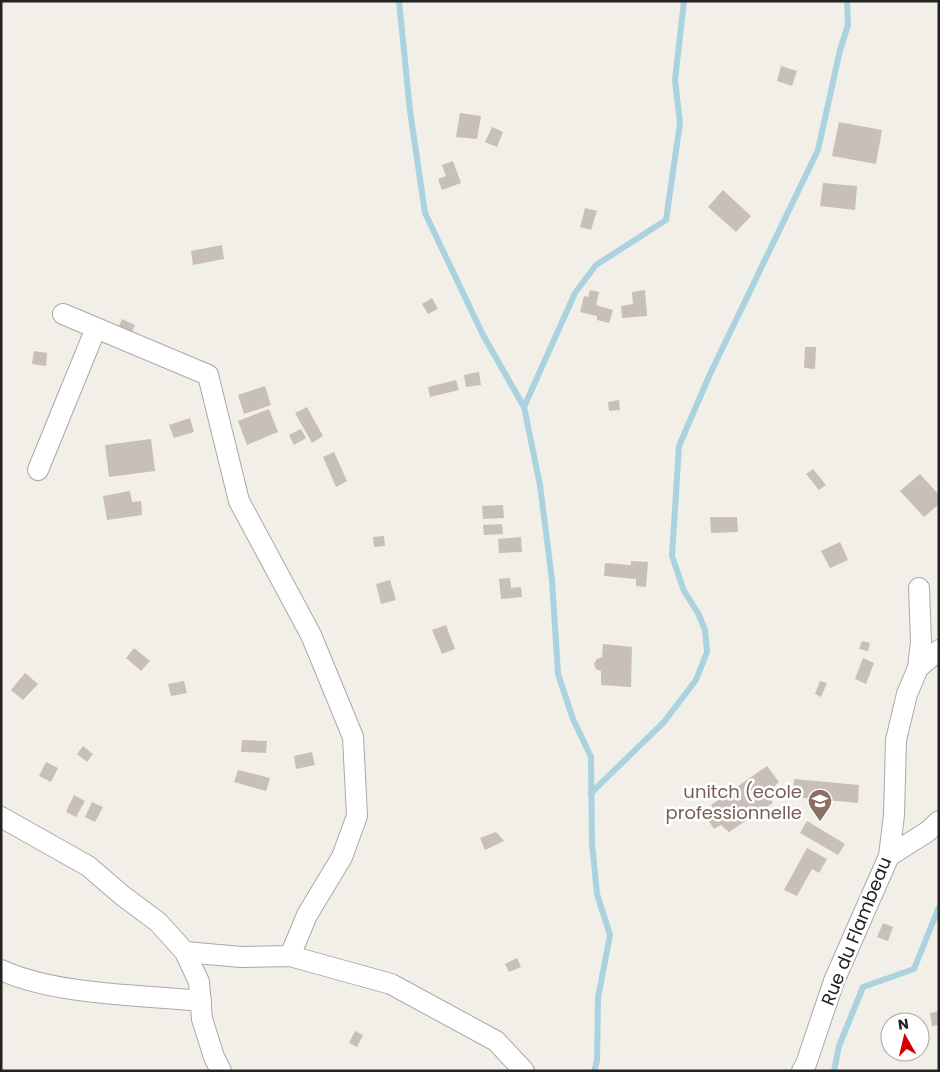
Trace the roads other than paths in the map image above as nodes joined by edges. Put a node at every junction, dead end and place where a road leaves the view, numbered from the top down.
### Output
1 (63, 314) dead end
2 (96, 328) junction
3 (38, 470) dead end
4 (919, 588) dead end
5 (939, 650) edge
6 (918, 668) junction
7 (1, 817) edge
8 (939, 821) edge
9 (888, 856) junction
10 (185, 952) junction
11 (290, 956) junction
12 (1, 970) edge
13 (200, 1001) junction
14 (221, 1071) edge
15 (524, 1071) edge
16 (802, 1071) edge

1 - 2 street
2 - 3 street
2 - 11 street
4 - 6 street
5 - 6 street, Rue du Flambeau
6 - 9 street, Rue du Flambeau
7 - 10 street
8 - 9 street
9 - 16 street, Rue du Flambeau
10 - 11 street
10 - 13 street
11 - 15 street
12 - 13 street
13 - 14 street

